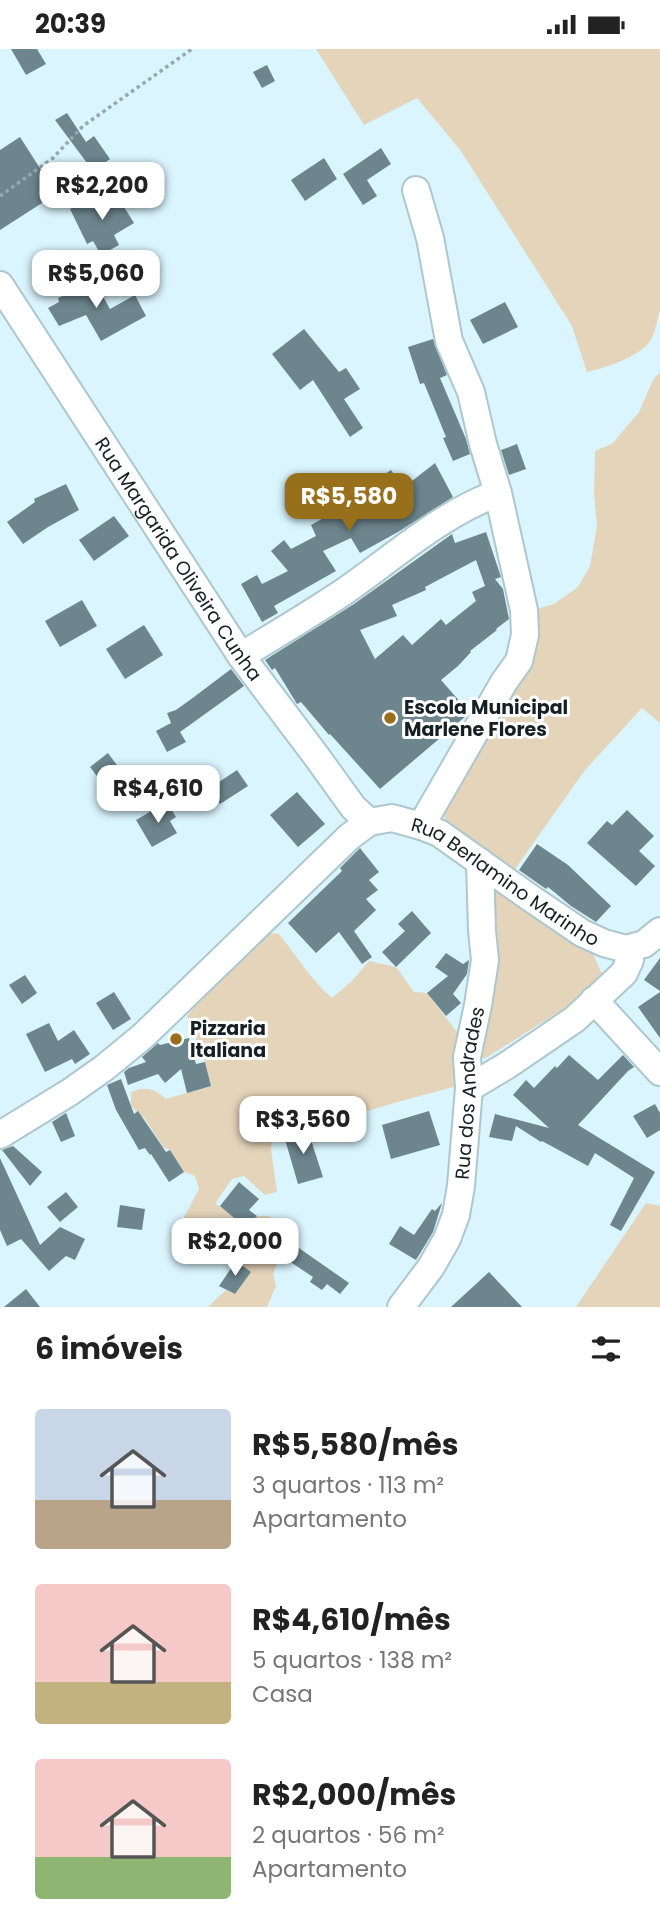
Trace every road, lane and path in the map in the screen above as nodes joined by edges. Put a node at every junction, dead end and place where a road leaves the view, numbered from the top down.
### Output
1 (192, 49) edge
2 (416, 190) dead end
3 (0, 196) edge
4 (0, 285) edge
5 (498, 492) junction
6 (241, 656) junction
7 (421, 826) junction
8 (359, 829) junction
9 (480, 862) junction
10 (660, 931) edge
11 (626, 949) junction
12 (594, 1000) junction
13 (660, 1072) edge
14 (469, 1088) junction
15 (0, 1135) edge
16 (401, 1307) edge

1 - 3 path
2 - 5 street
4 - 6 street, Rua Margarida Oliveira Cunha
5 - 6 street
5 - 7 street
6 - 8 street, Rua Margarida Oliveira Cunha
7 - 8 street, Rua Berlamino Marinho
7 - 9 street, Rua Berlamino Marinho
8 - 15 street
9 - 11 street, Rua Berlamino Marinho
9 - 14 street, Rua dos Andrades
10 - 11 street, Rua Berlamino Marinho
11 - 12 street
12 - 13 street
12 - 14 street
14 - 16 street, Rua dos Andrades

